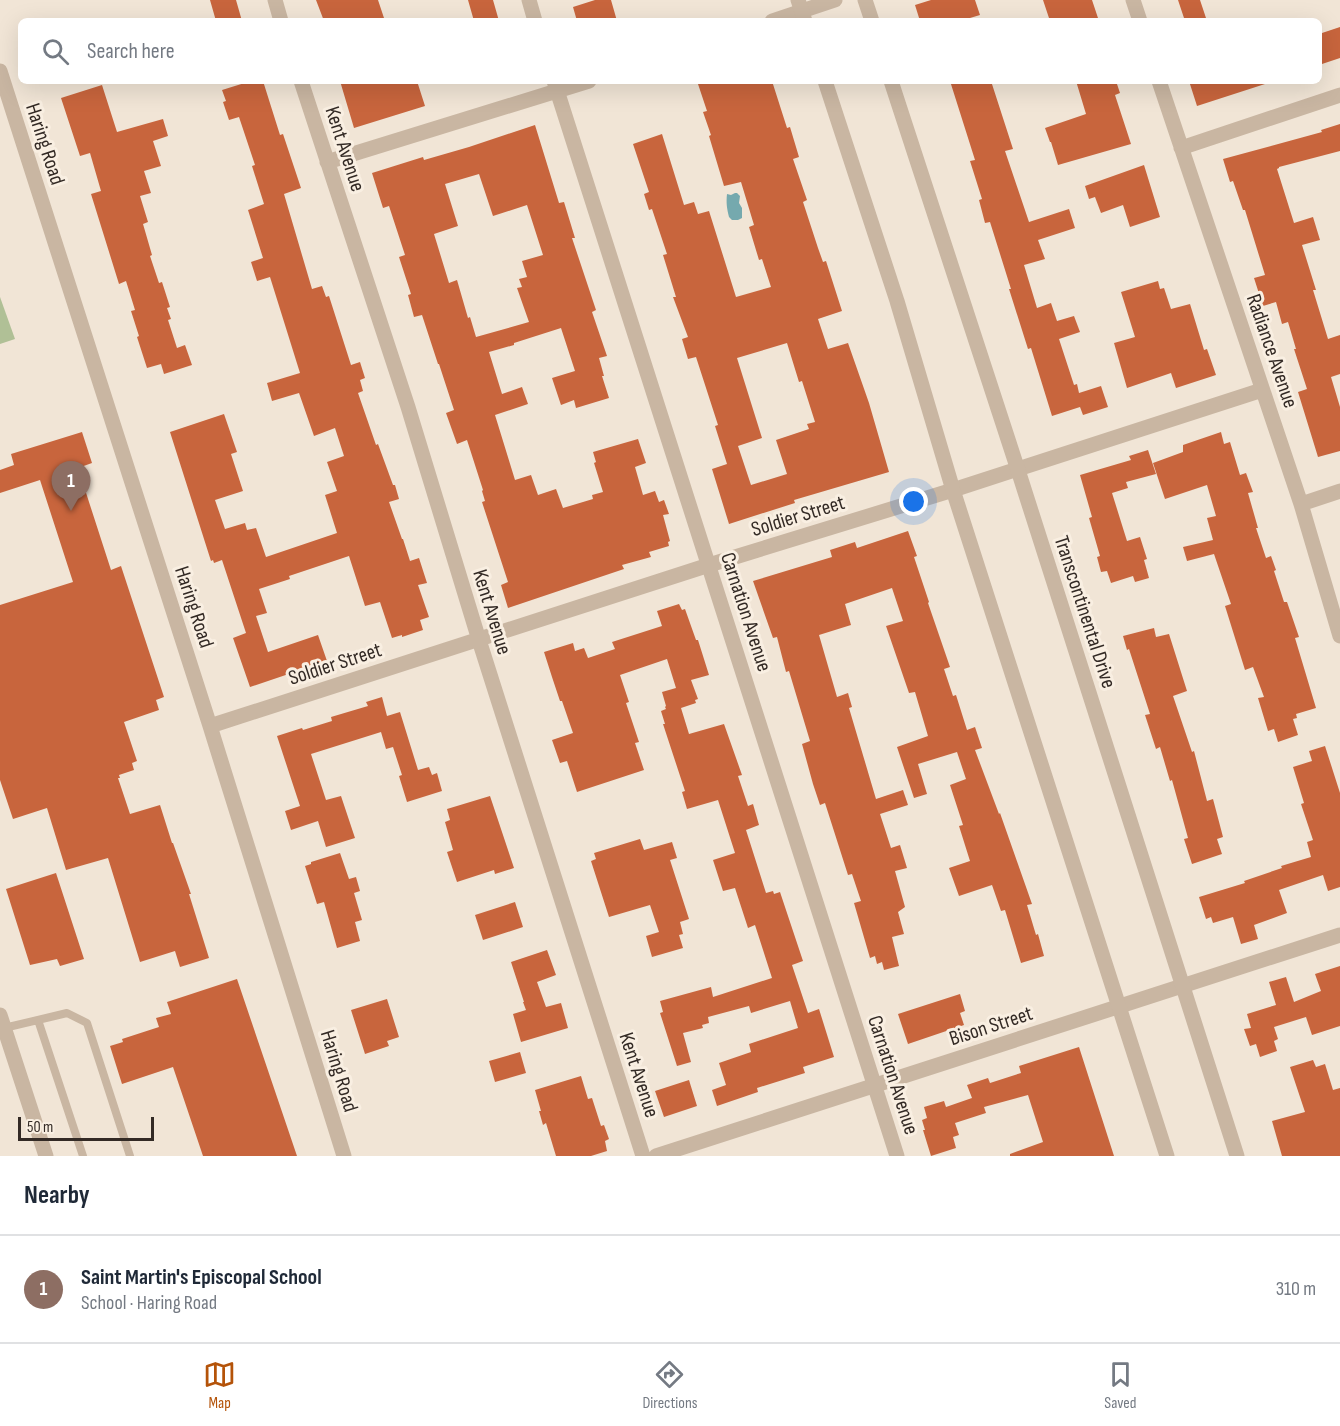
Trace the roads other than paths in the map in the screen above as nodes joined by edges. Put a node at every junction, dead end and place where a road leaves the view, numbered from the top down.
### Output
1 (274, 0) edge
2 (529, 0) edge
3 (835, 0) edge
4 (865, 0) edge
5 (1133, 0) edge
6 (802, 11) edge
7 (280, 18) edge
8 (534, 18) edge
9 (781, 18) edge
10 (871, 18) edge
11 (1139, 18) edge
12 (0, 71) edge
13 (302, 84) edge
14 (826, 84) edge
15 (892, 84) edge
16 (1161, 84) edge
17 (556, 86) edge
18 (1340, 95) edge
19 (1181, 148) junction
20 (327, 162) junction
21 (1262, 390) junction
22 (1018, 470) junction
23 (953, 490) junction
24 (1340, 490) edge
25 (1300, 504) junction
26 (709, 565) junction
27 (1340, 636) edge
28 (478, 640) junction
29 (210, 726) junction
30 (1340, 935) edge
31 (1181, 986) junction
32 (1119, 1006) junction
33 (38, 1020) junction
34 (2, 1022) edge
35 (874, 1086) junction
36 (46, 1156) edge
37 (83, 1156) edge
38 (130, 1156) edge
39 (344, 1156) edge
40 (643, 1156) edge
41 (656, 1156) edge
42 (897, 1156) edge
43 (1167, 1156) edge
44 (1237, 1156) edge

1 - 7 street
2 - 8 street
3 - 6 street
4 - 10 street
5 - 11 street
6 - 9 street
12 - 29 street, Haring Road
13 - 20 street, Kent Avenue
14 - 23 street
15 - 22 street, Transcontinental Drive
16 - 19 street, Radiance Avenue
17 - 20 street
17 - 26 street, Carnation Avenue
18 - 19 street
19 - 21 street, Radiance Avenue
20 - 28 street, Kent Avenue
21 - 22 street, Soldier Street
21 - 25 street, Radiance Avenue
22 - 23 street, Soldier Street
22 - 31 street, Transcontinental Drive
23 - 26 street, Soldier Street
23 - 32 street
24 - 25 street
25 - 27 street, Radiance Avenue
26 - 28 street, Soldier Street
26 - 35 street, Carnation Avenue
28 - 29 street, Soldier Street
28 - 40 street, Kent Avenue
29 - 39 street, Haring Road
30 - 31 street, Bison Street
31 - 32 street, Bison Street
31 - 44 street, Transcontinental Drive
32 - 35 street, Bison Street
32 - 43 street
33 - 34 lane
33 - 37 lane
33 - 38 lane
34 - 36 street
35 - 41 street, Bison Street
35 - 42 street, Carnation Avenue

